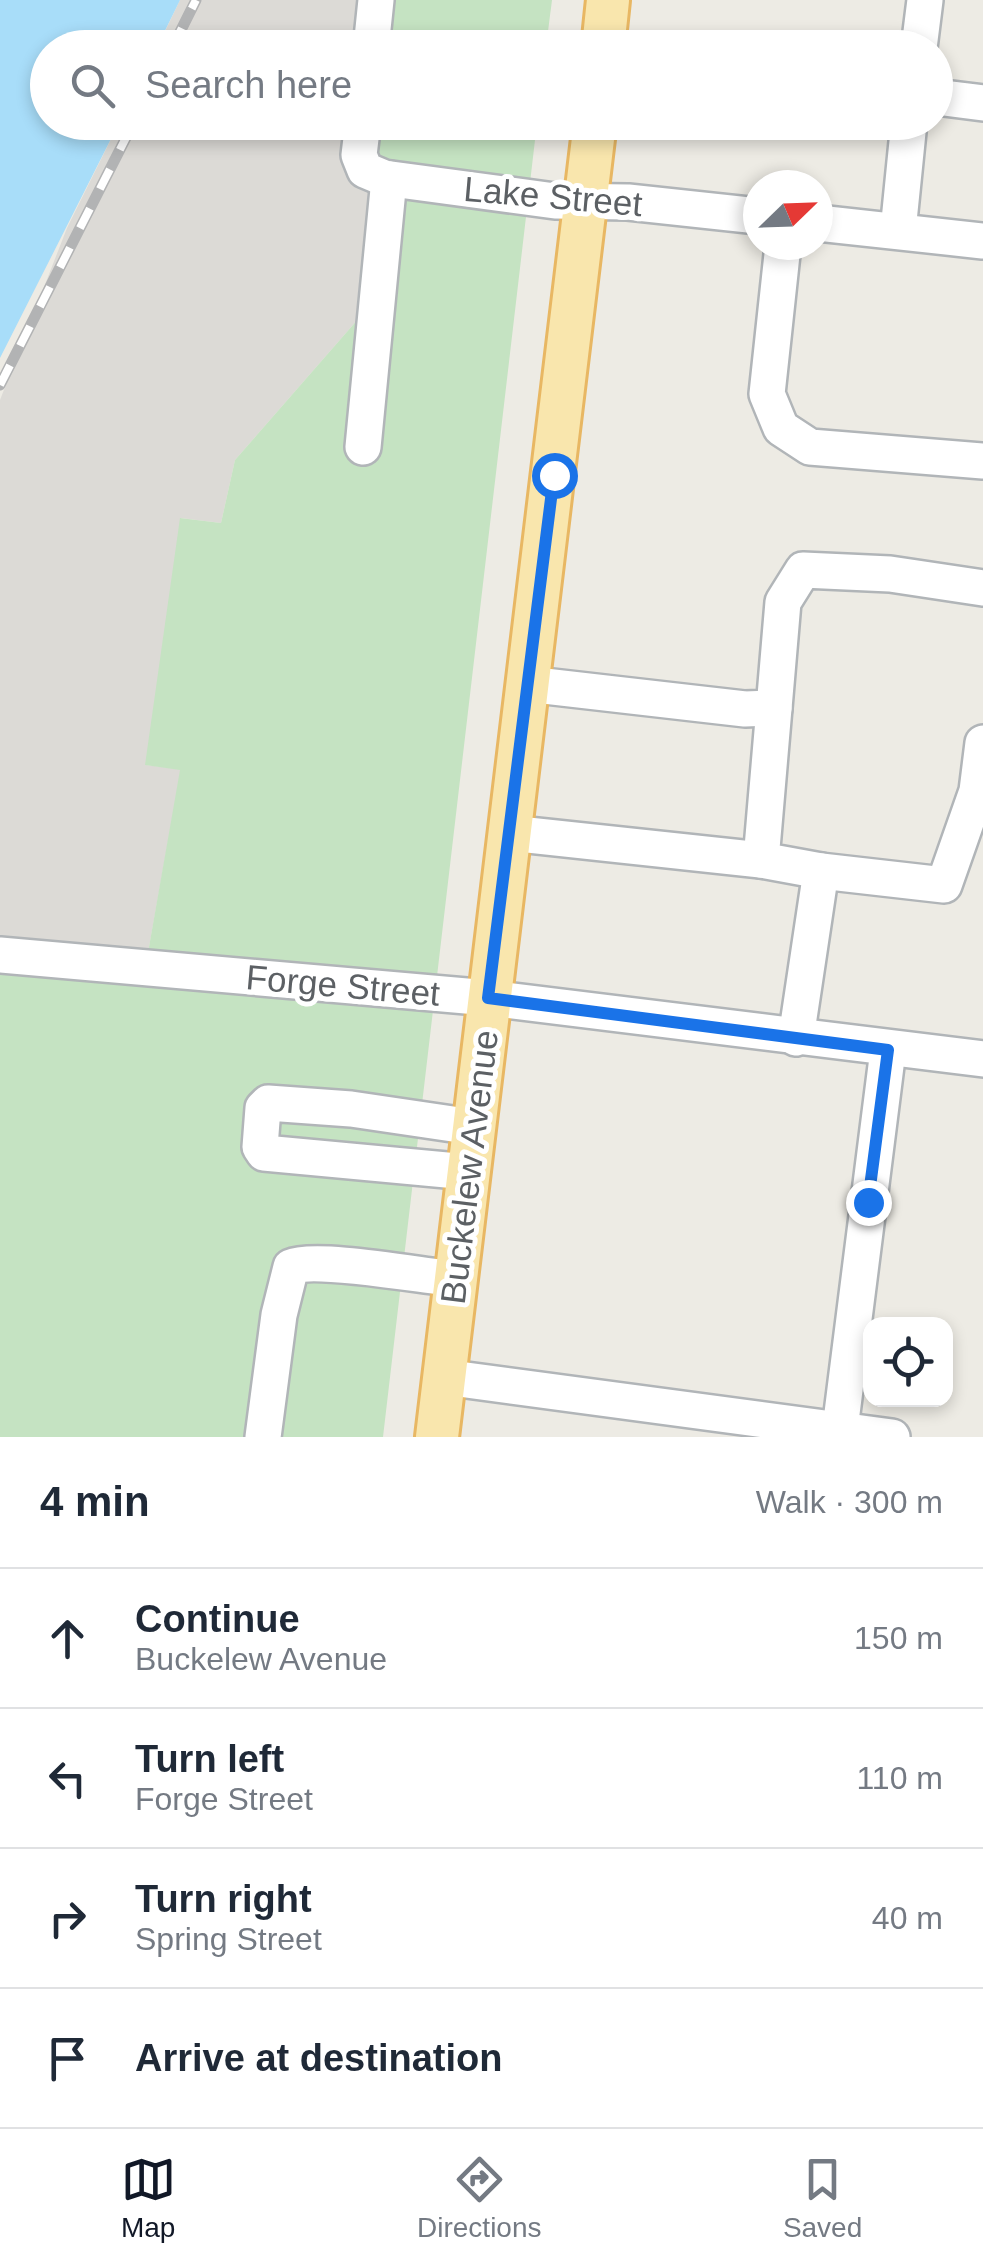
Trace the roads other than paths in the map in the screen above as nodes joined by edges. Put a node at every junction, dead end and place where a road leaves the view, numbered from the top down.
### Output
1 (376, 0) edge
2 (608, 0) edge
3 (925, 0) edge
4 (373, 30) edge
5 (605, 30) edge
6 (921, 30) edge
7 (953, 99) edge
8 (983, 103) edge
9 (361, 140) edge
10 (593, 140) edge
11 (908, 140) edge
12 (389, 179) junction
13 (586, 203) junction
14 (743, 214) edge
15 (833, 224) edge
16 (898, 231) junction
17 (983, 241) edge
18 (781, 260) edge
19 (362, 447) dead end
20 (983, 462) edge
21 (983, 588) edge
22 (528, 684) junction
23 (759, 709) junction
24 (983, 742) edge
25 (509, 833) junction
26 (761, 860) junction
27 (822, 872) junction
28 (0, 955) edge
29 (488, 998) junction
30 (796, 1038) junction
31 (888, 1050) junction
32 (983, 1059) edge
33 (474, 1127) junction
34 (468, 1172) junction
35 (456, 1278) junction
36 (444, 1377) junction
37 (839, 1434) edge
38 (263, 1437) edge
39 (437, 1437) edge
40 (892, 1437) edge

1 - 4 street
2 - 5 main road
3 - 6 street
7 - 8 street
9 - 12 street
10 - 13 main road, Buckelew Avenue
11 - 16 street
12 - 13 street, Lake Street
12 - 19 street
13 - 14 street, Lake Street
13 - 22 main road, Buckelew Avenue
15 - 16 street
16 - 17 street
18 - 20 street
21 - 23 street
22 - 23 street
22 - 25 main road, Buckelew Avenue
23 - 26 street
24 - 27 street
25 - 26 street
25 - 29 main road, Buckelew Avenue
26 - 27 street
27 - 30 street
28 - 29 street, Forge Street
29 - 30 street, Forge Street
29 - 33 main road, Buckelew Avenue
30 - 31 street, Forge Street
31 - 32 street, Forge Street
31 - 37 street
33 - 34 main road, Buckelew Avenue
33 - 34 street
34 - 35 main road, Buckelew Avenue
35 - 36 main road, Buckelew Avenue
35 - 38 street
36 - 37 street
36 - 39 main road, Buckelew Avenue
37 - 40 street

